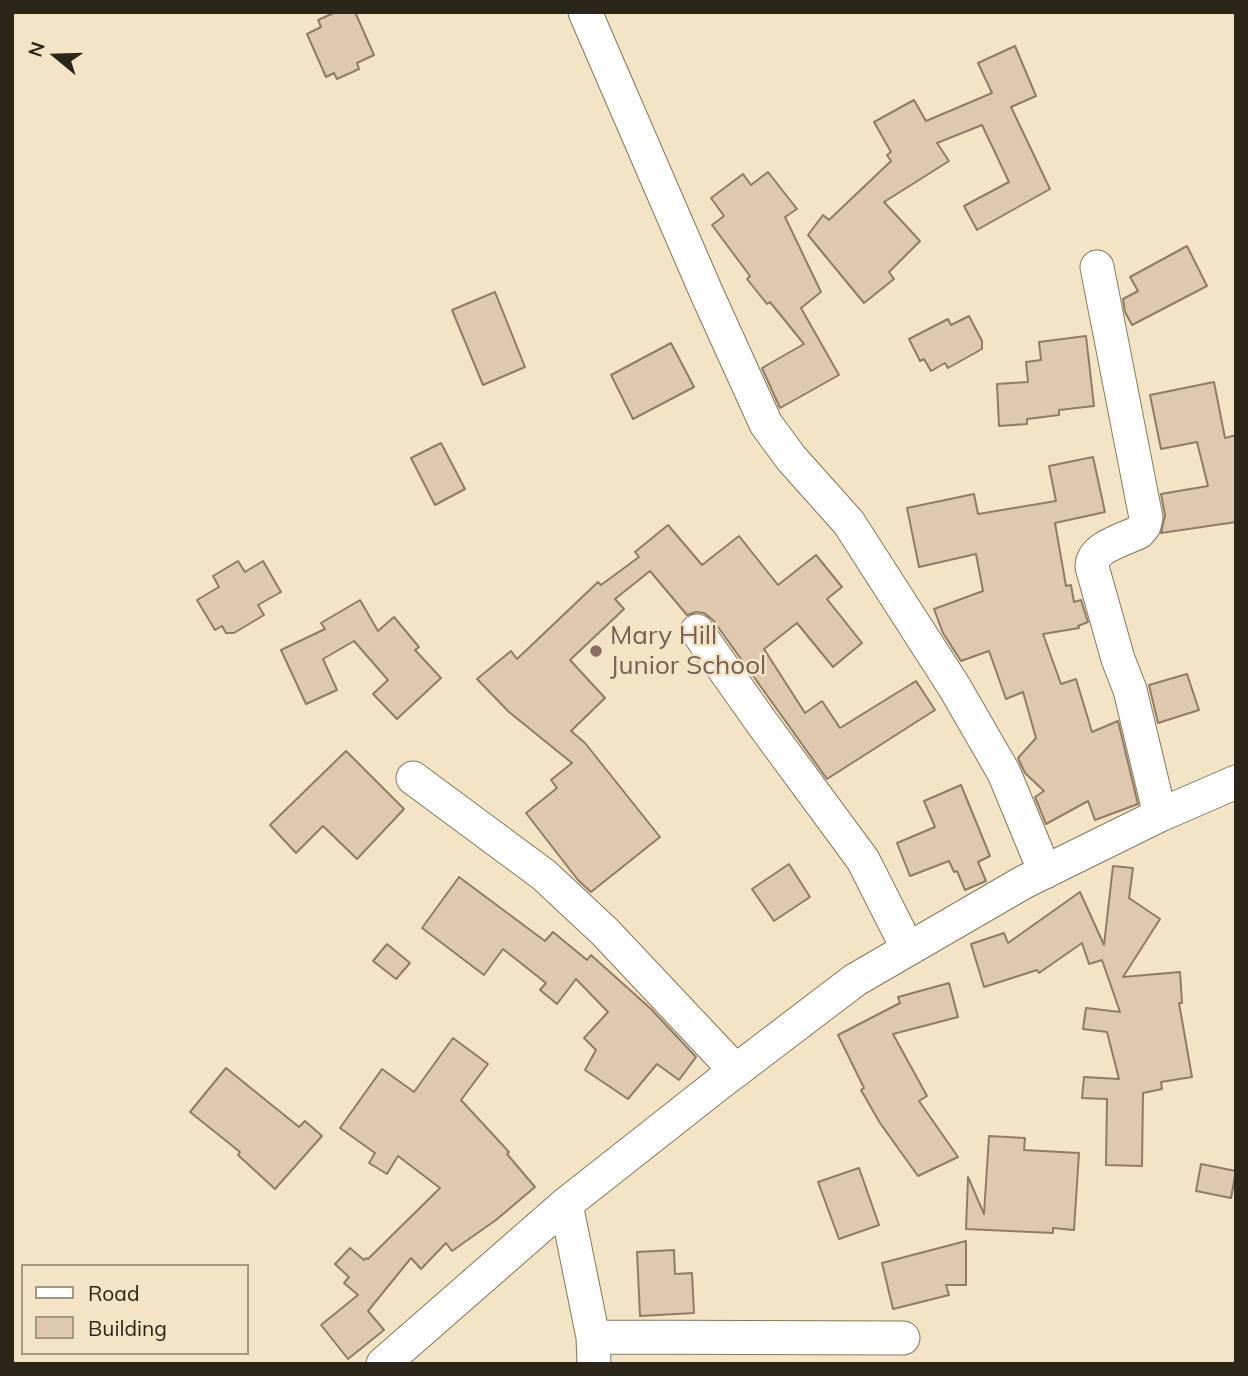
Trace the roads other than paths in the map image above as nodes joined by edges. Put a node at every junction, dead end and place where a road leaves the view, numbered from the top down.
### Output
1 (585, 12) edge
2 (1097, 267) dead end
3 (697, 631) dead end
4 (413, 778) dead end
5 (1236, 782) edge
6 (1160, 815) junction
7 (1045, 872) junction
8 (908, 949) junction
9 (736, 1071) junction
10 (566, 1204) junction
11 (903, 1338) dead end
12 (594, 1350) edge
13 (383, 1364) edge

1 - 7 street
2 - 6 street
3 - 8 street
4 - 9 street
5 - 6 street
6 - 7 street
7 - 8 street
8 - 9 street
9 - 10 street
10 - 12 street
10 - 13 street
11 - 12 street

